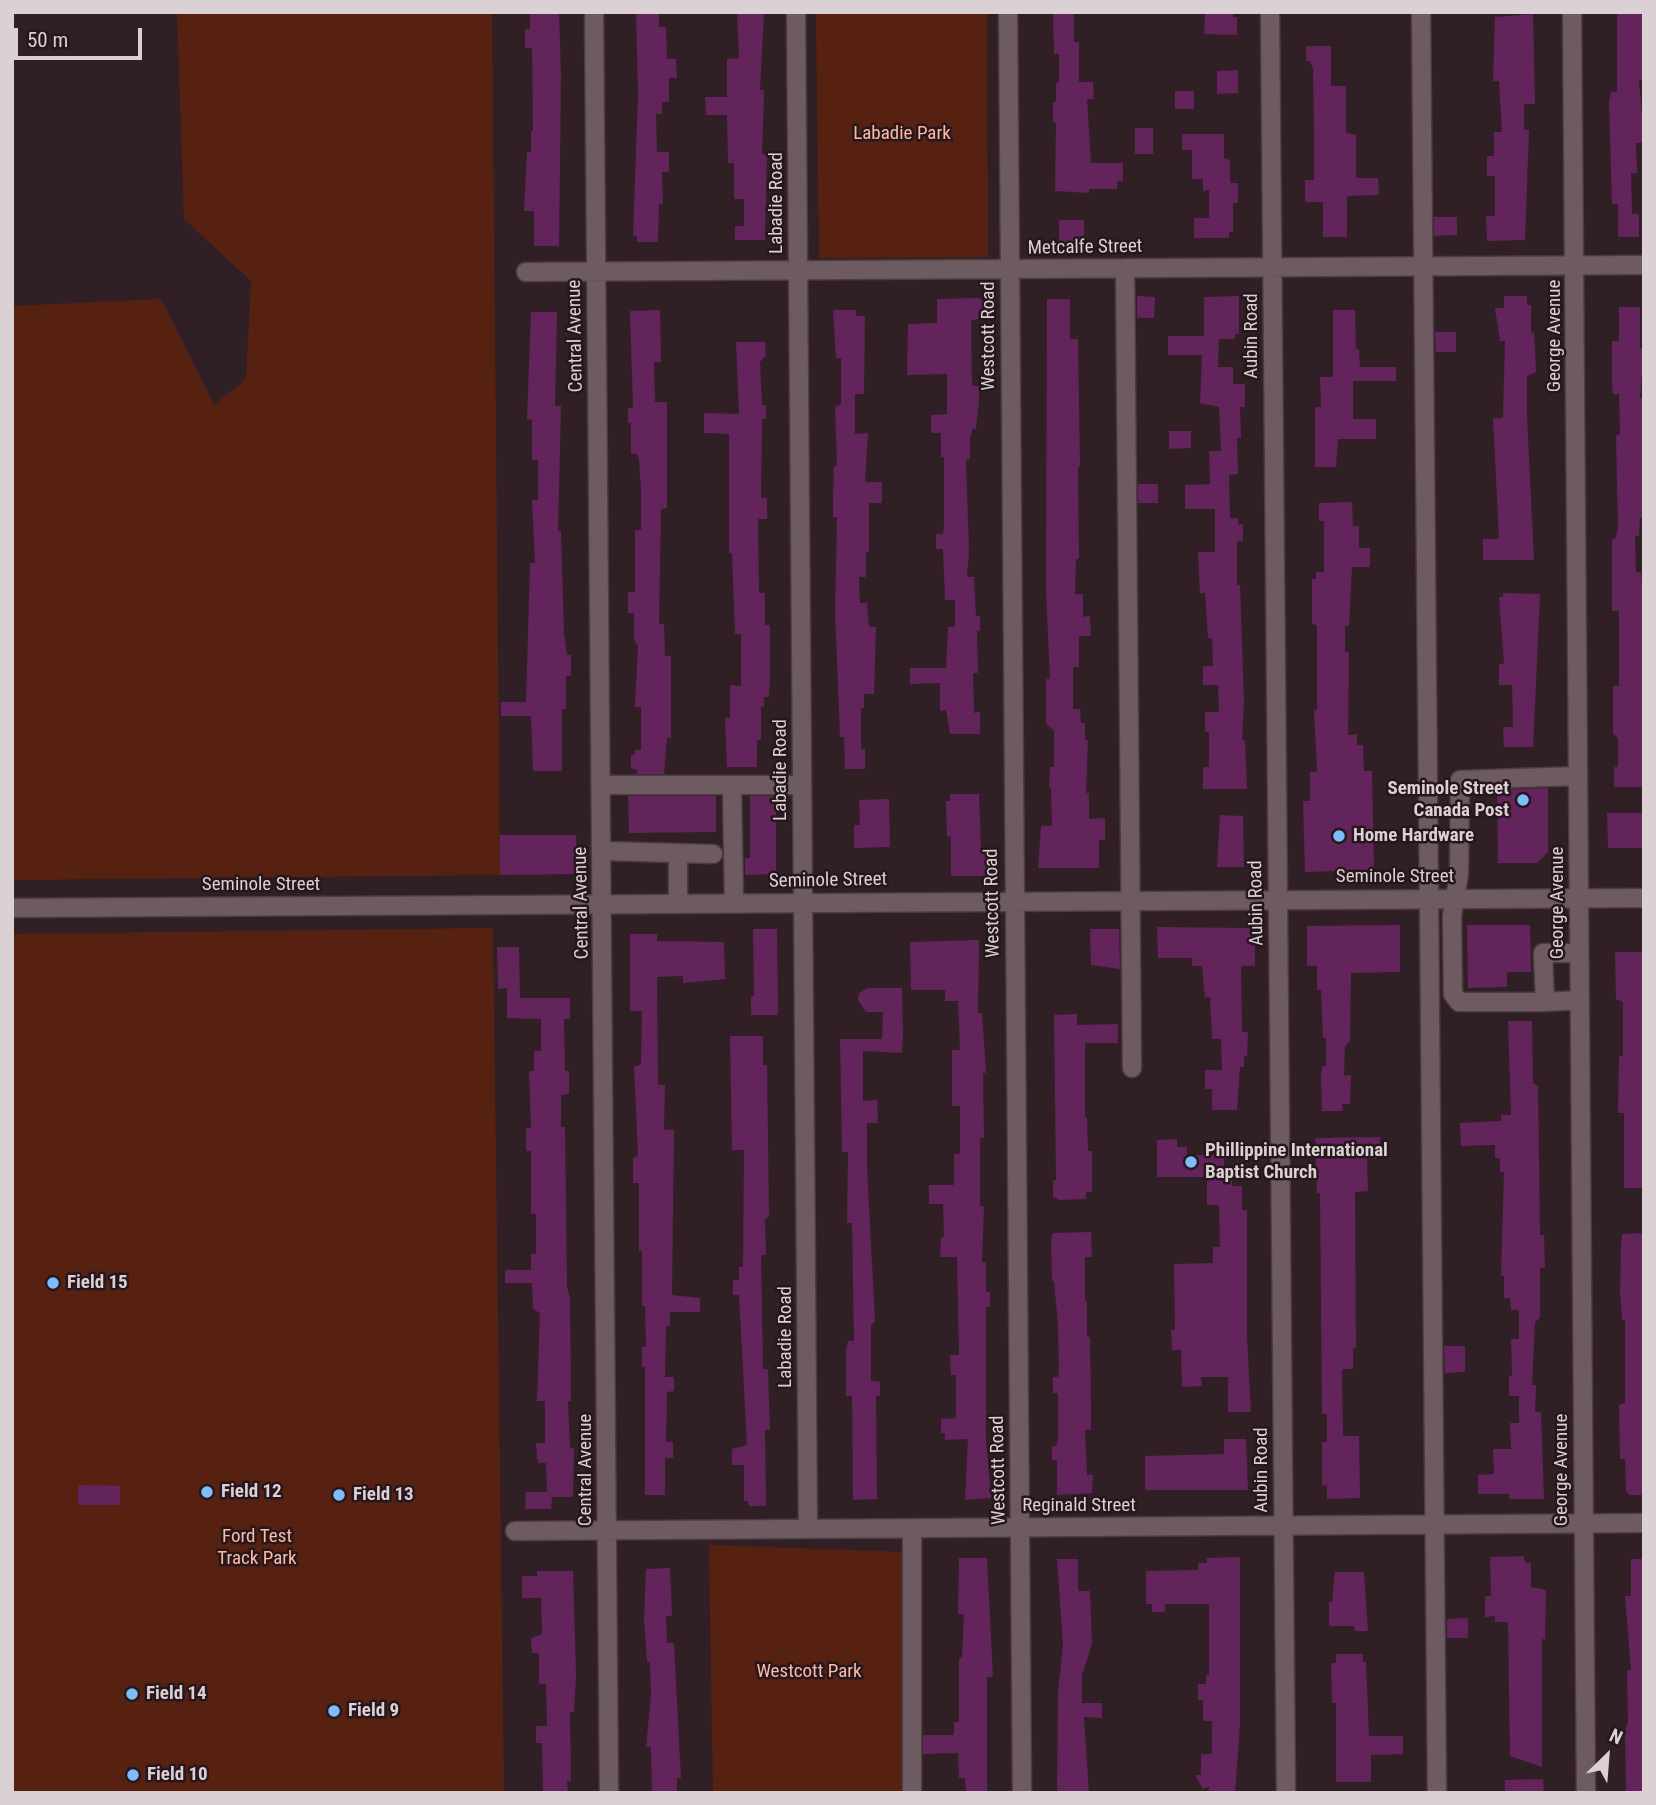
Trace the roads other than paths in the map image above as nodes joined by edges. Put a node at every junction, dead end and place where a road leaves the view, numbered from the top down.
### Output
1 (594, 12) edge
2 (796, 12) edge
3 (1007, 12) edge
4 (1270, 12) edge
5 (1421, 12) edge
6 (1572, 12) edge
7 (1576, 265) junction
8 (1644, 265) edge
9 (1272, 266) junction
10 (1423, 266) junction
11 (1125, 268) junction
12 (1010, 270) junction
13 (799, 271) junction
14 (526, 272) dead end
15 (597, 272) junction
16 (1578, 776) junction
17 (602, 785) junction
18 (802, 785) junction
19 (732, 787) junction
20 (603, 851) junction
21 (678, 854) junction
22 (713, 854) dead end
23 (1578, 896) junction
24 (1429, 897) junction
25 (1278, 898) junction
26 (1455, 898) junction
27 (1644, 898) edge
28 (1130, 899) junction
29 (1014, 900) junction
30 (803, 902) junction
31 (678, 903) junction
32 (734, 903) junction
33 (603, 904) junction
34 (12, 908) edge
35 (1579, 953) junction
36 (1579, 1000) junction
37 (1545, 1002) junction
38 (1132, 1068) dead end
39 (1644, 1523) edge
40 (1434, 1524) junction
41 (1584, 1524) junction
42 (1283, 1525) junction
43 (1020, 1527) junction
44 (808, 1528) junction
45 (912, 1528) junction
46 (608, 1530) junction
47 (515, 1531) dead end
48 (609, 1793) edge
49 (912, 1793) edge
50 (1023, 1793) edge
51 (1286, 1793) edge
52 (1437, 1793) edge
53 (1586, 1793) edge

1 - 15 street, Central Avenue
2 - 13 street, Labadie Road
3 - 12 street, Westcott Road
4 - 9 street, Aubin Road
5 - 10 street
6 - 7 street, George Avenue
7 - 8 street, Metcalfe Street
7 - 10 street, Metcalfe Street
7 - 16 street, George Avenue
9 - 10 street, Metcalfe Street
9 - 11 street, Metcalfe Street
9 - 25 street, Aubin Road
10 - 24 street
11 - 12 street, Metcalfe Street
11 - 28 street
12 - 13 street, Metcalfe Street
12 - 29 street, Westcott Road
13 - 15 street, Metcalfe Street
13 - 18 street, Labadie Road
14 - 15 street, Metcalfe Street
15 - 17 street, Central Avenue
16 - 23 street, George Avenue
16 - 26 street
17 - 19 street
17 - 20 street, Central Avenue
18 - 19 street
18 - 30 street, Labadie Road
19 - 32 street
20 - 21 street
20 - 33 street, Central Avenue
21 - 22 street
21 - 31 street
23 - 26 street, Seminole Street
23 - 27 street, Seminole Street
23 - 35 street, George Avenue
24 - 25 street, Seminole Street
24 - 26 street, Seminole Street
24 - 40 street
25 - 28 street, Seminole Street
25 - 42 street, Aubin Road
26 - 37 street
28 - 29 street, Seminole Street
28 - 38 street
29 - 30 street, Seminole Street
29 - 43 street, Westcott Road
30 - 32 street, Seminole Street
30 - 44 street, Labadie Road
31 - 32 street, Seminole Street
31 - 33 street, Seminole Street
33 - 34 street, Seminole Street
33 - 46 street, Central Avenue
35 - 36 street, George Avenue
35 - 37 street
36 - 37 street
36 - 41 street, George Avenue
39 - 41 street, Reginald Street
40 - 41 street, Reginald Street
40 - 42 street, Reginald Street
40 - 52 street
41 - 53 street, George Avenue
42 - 43 street, Reginald Street
42 - 51 street, Aubin Road
43 - 45 street, Reginald Street
43 - 50 street, Westcott Road
44 - 45 street, Reginald Street
44 - 46 street, Reginald Street
45 - 49 street
46 - 47 street, Reginald Street
46 - 48 street, Central Avenue

